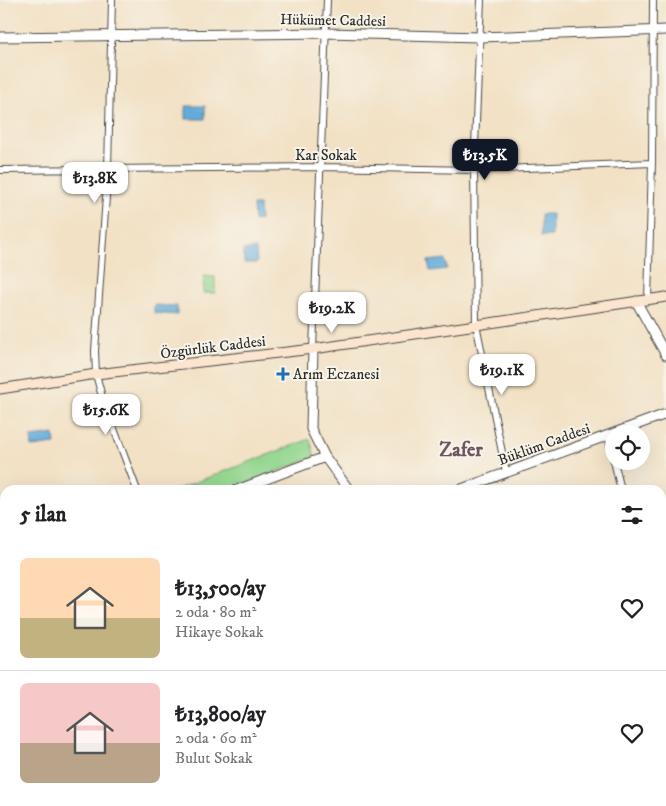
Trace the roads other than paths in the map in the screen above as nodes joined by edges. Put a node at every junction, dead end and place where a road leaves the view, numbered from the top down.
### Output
1 (112, 0) edge
2 (327, 0) edge
3 (481, 0) edge
4 (653, 0) edge
5 (652, 30) junction
6 (666, 30) edge
7 (327, 33) junction
8 (111, 34) junction
9 (0, 37) edge
10 (480, 37) junction
11 (652, 163) junction
12 (321, 167) junction
13 (108, 169) junction
14 (0, 170) edge
15 (474, 170) junction
16 (666, 297) edge
17 (648, 300) junction
18 (636, 301) junction
19 (476, 324) junction
20 (313, 349) junction
21 (666, 355) edge
22 (96, 374) junction
23 (0, 389) edge
24 (666, 414) edge
25 (636, 425) edge
26 (605, 436) edge
27 (325, 457) junction
28 (616, 470) edge
29 (506, 472) junction
30 (135, 485) edge
31 (250, 485) edge
32 (345, 485) edge
33 (473, 485) edge
34 (620, 485) edge

1 - 8 street
2 - 7 street
3 - 10 street
4 - 5 street
5 - 6 street, Hükümet Caddesi
5 - 10 street, Hükümet Caddesi
5 - 11 street
7 - 8 street, Hükümet Caddesi
7 - 10 street, Hükümet Caddesi
7 - 12 street
8 - 9 street, Hükümet Caddesi
8 - 13 street
10 - 15 street
11 - 15 street, Kar Sokak
11 - 17 street
12 - 13 street, Kar Sokak
12 - 15 street, Kar Sokak
12 - 20 street
13 - 14 street, Kar Sokak
13 - 22 street
15 - 19 street
16 - 17 main road, Özgürlük Caddesi
17 - 18 main road, Özgürlük Caddesi
18 - 19 main road, Özgürlük Caddesi
18 - 21 street
19 - 20 main road, Özgürlük Caddesi
19 - 29 street
20 - 22 main road, Özgürlük Caddesi
20 - 27 street
22 - 23 main road, Özgürlük Caddesi
22 - 30 street
24 - 25 street, Büklüm Caddesi
26 - 29 street, Büklüm Caddesi
27 - 31 street
27 - 32 street
28 - 34 street
29 - 33 street, Büklüm Caddesi

